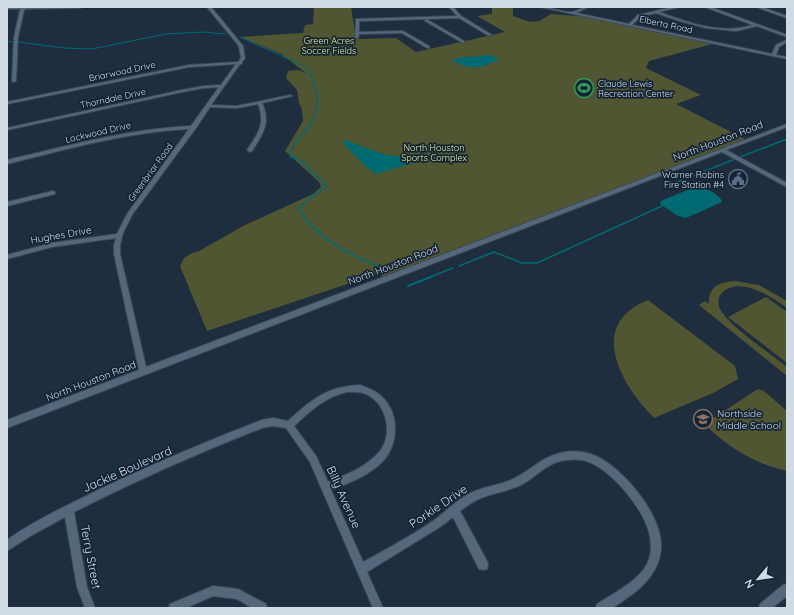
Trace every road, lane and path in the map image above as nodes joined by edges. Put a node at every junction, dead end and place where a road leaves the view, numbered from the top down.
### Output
1 (80, 7) edge
2 (209, 7) edge
3 (451, 7) edge
4 (542, 7) edge
5 (586, 7) edge
6 (678, 7) edge
7 (707, 7) edge
8 (758, 7) edge
9 (9, 8) edge
10 (25, 8) edge
11 (656, 12) junction
12 (573, 13) junction
13 (787, 17) edge
14 (460, 18) junction
15 (426, 20) junction
16 (630, 25) junction
17 (757, 25) junction
18 (490, 35) dead end
19 (787, 36) edge
20 (787, 41) edge
21 (462, 42) dead end
22 (428, 47) dead end
23 (774, 55) junction
24 (787, 58) edge
25 (241, 63) junction
26 (14, 81) dead end
27 (223, 86) junction
28 (290, 96) dead end
29 (7, 103) edge
30 (260, 104) junction
31 (210, 106) junction
32 (787, 125) edge
33 (194, 127) junction
34 (7, 129) edge
35 (250, 150) dead end
36 (722, 150) junction
37 (7, 162) edge
38 (787, 185) edge
39 (53, 193) dead end
40 (7, 204) edge
41 (119, 236) junction
42 (7, 257) edge
43 (143, 372) junction
44 (7, 424) edge
45 (289, 426) junction
46 (326, 487) junction
47 (69, 510) junction
48 (455, 510) junction
49 (7, 546) edge
50 (483, 565) dead end
51 (362, 568) junction
52 (787, 589) edge
53 (90, 608) edge
54 (174, 608) edge
55 (262, 608) edge
56 (378, 608) edge
57 (601, 608) edge
58 (764, 608) edge

1 - 10 street
2 - 25 street
3 - 14 street
4 - 12 street, Elberta Road
5 - 12 street
6 - 11 street
7 - 17 street
8 - 13 street
9 - 10 street
10 - 26 street
11 - 16 street
11 - 17 street
12 - 16 street, Elberta Road
14 - 15 street
14 - 18 street
15 - 21 street
15 - 22 street
16 - 23 street, Elberta Road
17 - 19 street
20 - 23 street
23 - 24 street, Elberta Road
25 - 27 street, Greenbriar Road
25 - 29 street, Briarwood Drive
27 - 31 street, Greenbriar Road
27 - 34 street, Thorndale Drive
28 - 30 street
30 - 31 street
30 - 35 street
31 - 33 street, Greenbriar Road
32 - 36 street, North Houston Road
33 - 37 street, Lockwood Drive
33 - 41 street, Greenbriar Road
36 - 38 street
36 - 43 street, North Houston Road
39 - 40 street
41 - 42 street, Hughes Drive
41 - 43 street, Greenbriar Road
43 - 44 street, North Houston Road
45 - 46 street, Billy Avenue
45 - 46 street
45 - 47 street, Jackie Boulevard
46 - 51 street, Billy Avenue
47 - 49 street, Jackie Boulevard
47 - 53 street, Terry Street
48 - 50 street
48 - 51 street, Porkie Drive
48 - 57 street, Porkie Drive
51 - 56 street, Billy Avenue
52 - 58 street
54 - 55 street

